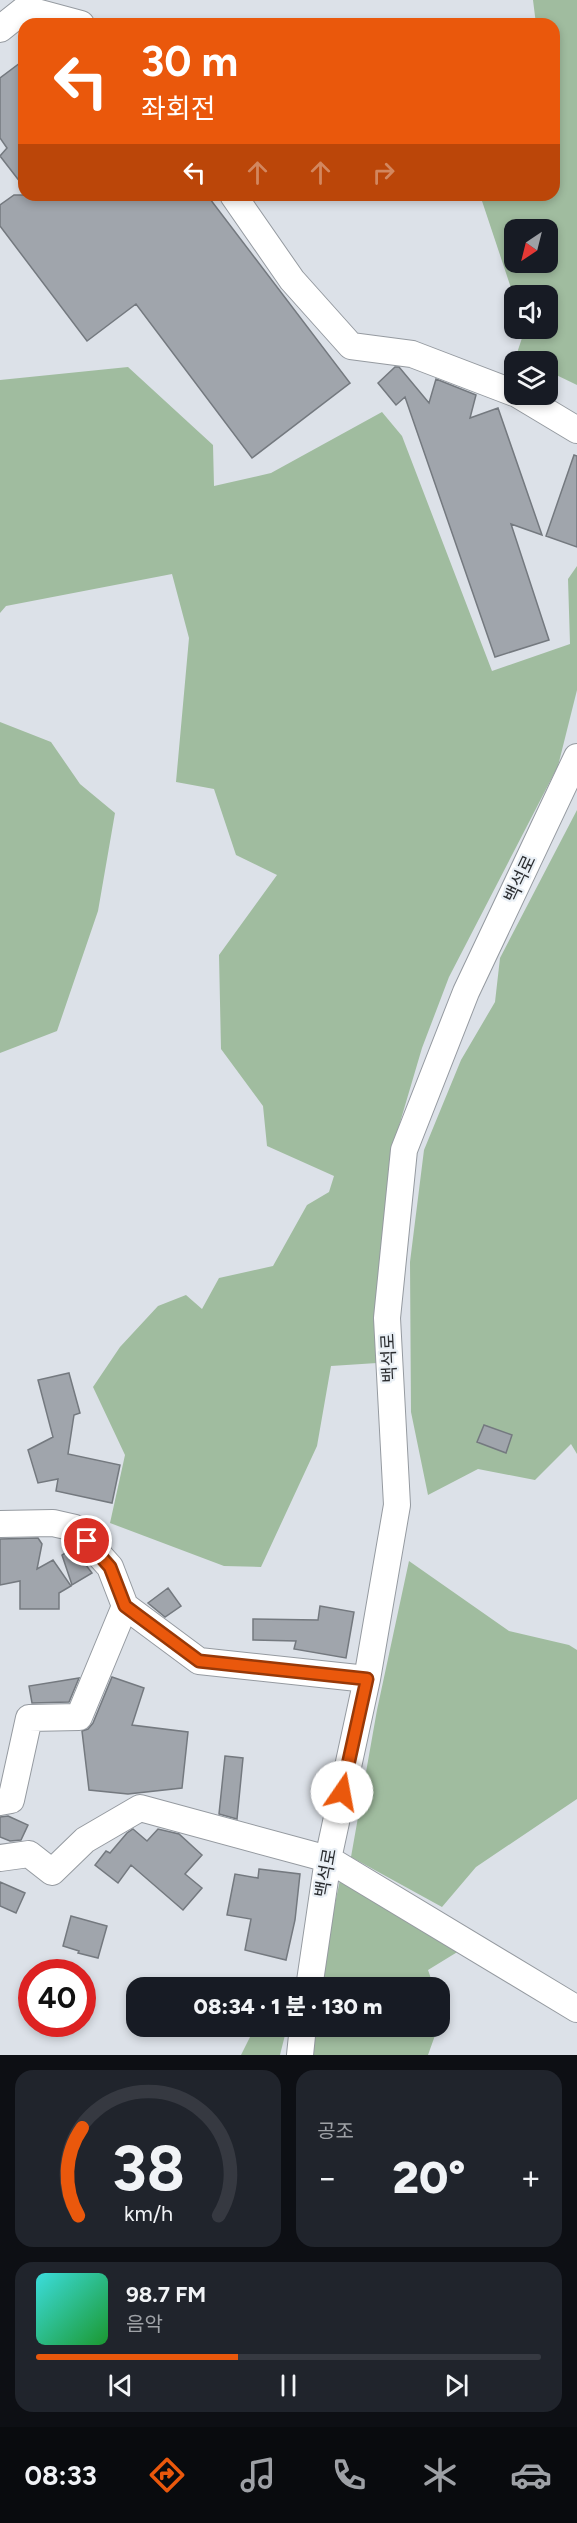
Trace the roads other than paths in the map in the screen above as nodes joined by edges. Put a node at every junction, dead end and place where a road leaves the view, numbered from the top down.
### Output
1 (59, 18) edge
2 (0, 29) edge
3 (237, 201) edge
4 (504, 389) edge
5 (535, 405) edge
6 (577, 430) edge
7 (577, 757) edge
8 (0, 1524) edge
9 (125, 1606) junction
10 (367, 1679) junction
11 (0, 1802) edge
12 (0, 1858) edge
13 (328, 1859) junction
14 (311, 1977) edge
15 (577, 2009) edge
16 (302, 2037) edge
17 (300, 2055) edge

1 - 2 street
3 - 4 street
5 - 6 street
7 - 10 street, 백석로
8 - 9 street
9 - 10 street
9 - 11 street
10 - 13 street, 백석로
12 - 13 street
13 - 14 street, 백석로
13 - 15 street
16 - 17 street

